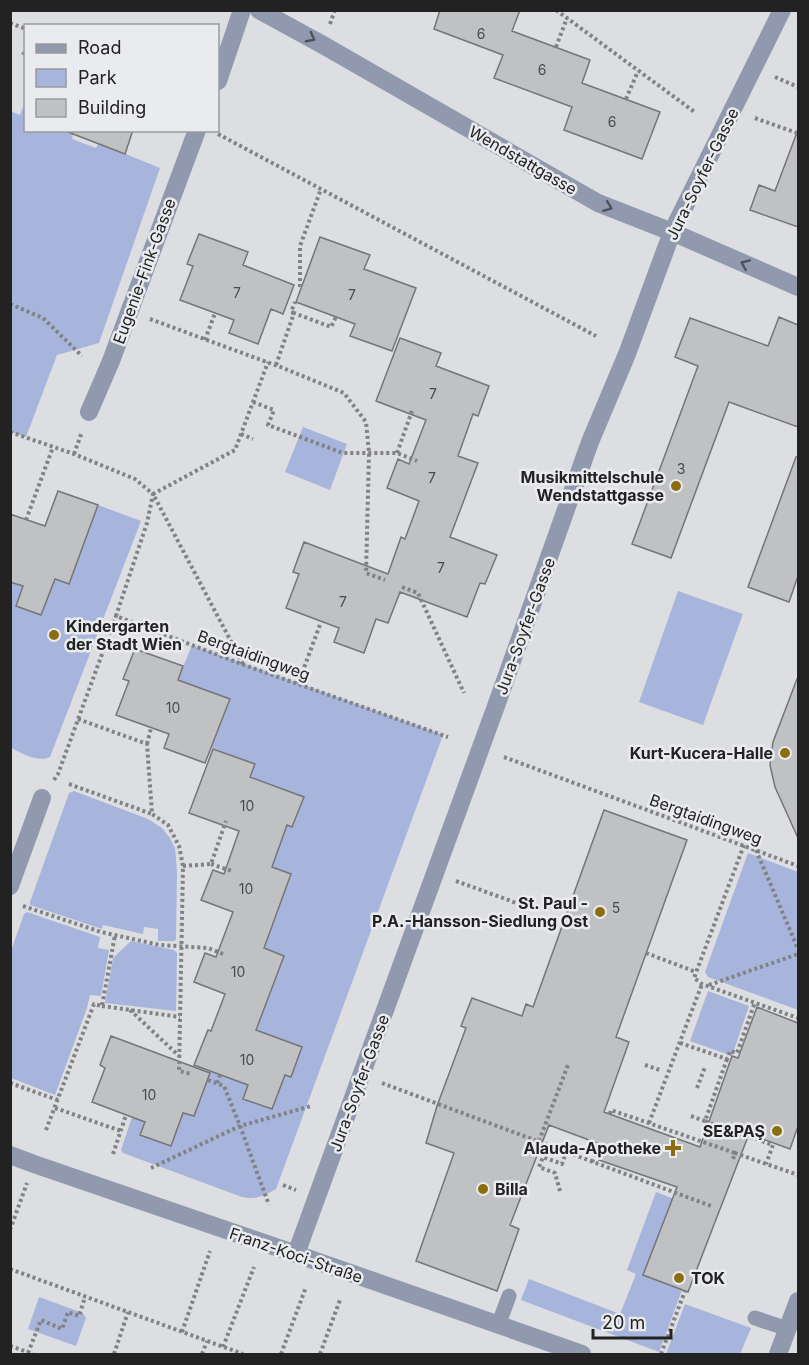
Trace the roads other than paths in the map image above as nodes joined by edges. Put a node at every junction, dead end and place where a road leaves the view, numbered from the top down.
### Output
1 (242, 10) edge
2 (259, 10) edge
3 (782, 10) edge
4 (219, 78) edge
5 (196, 132) edge
6 (672, 232) junction
7 (798, 287) edge
8 (89, 411) dead end
9 (42, 798) road end
10 (10, 886) edge
11 (10, 1155) edge
12 (297, 1254) junction
13 (509, 1296) dead end
14 (798, 1301) edge
15 (755, 1318) dead end
16 (498, 1326) junction
17 (788, 1329) junction
18 (582, 1354) edge
19 (778, 1354) edge

1 - 4 street
2 -> 6 street, Wendstattgasse
3 - 6 street, Jura-Soyfer-Gasse
5 - 8 street, Eugenie-Fink-Gasse
7 -> 6 street, Wendstattgasse
6 - 12 street, Jura-Soyfer-Gasse
9 - 10 street
11 - 12 street, Franz-Koci-Straße
12 - 16 street, Franz-Koci-Straße
13 - 16 lane
14 - 17 street
15 - 17 lane
16 - 18 street, Franz-Koci-Straße
17 - 19 street

